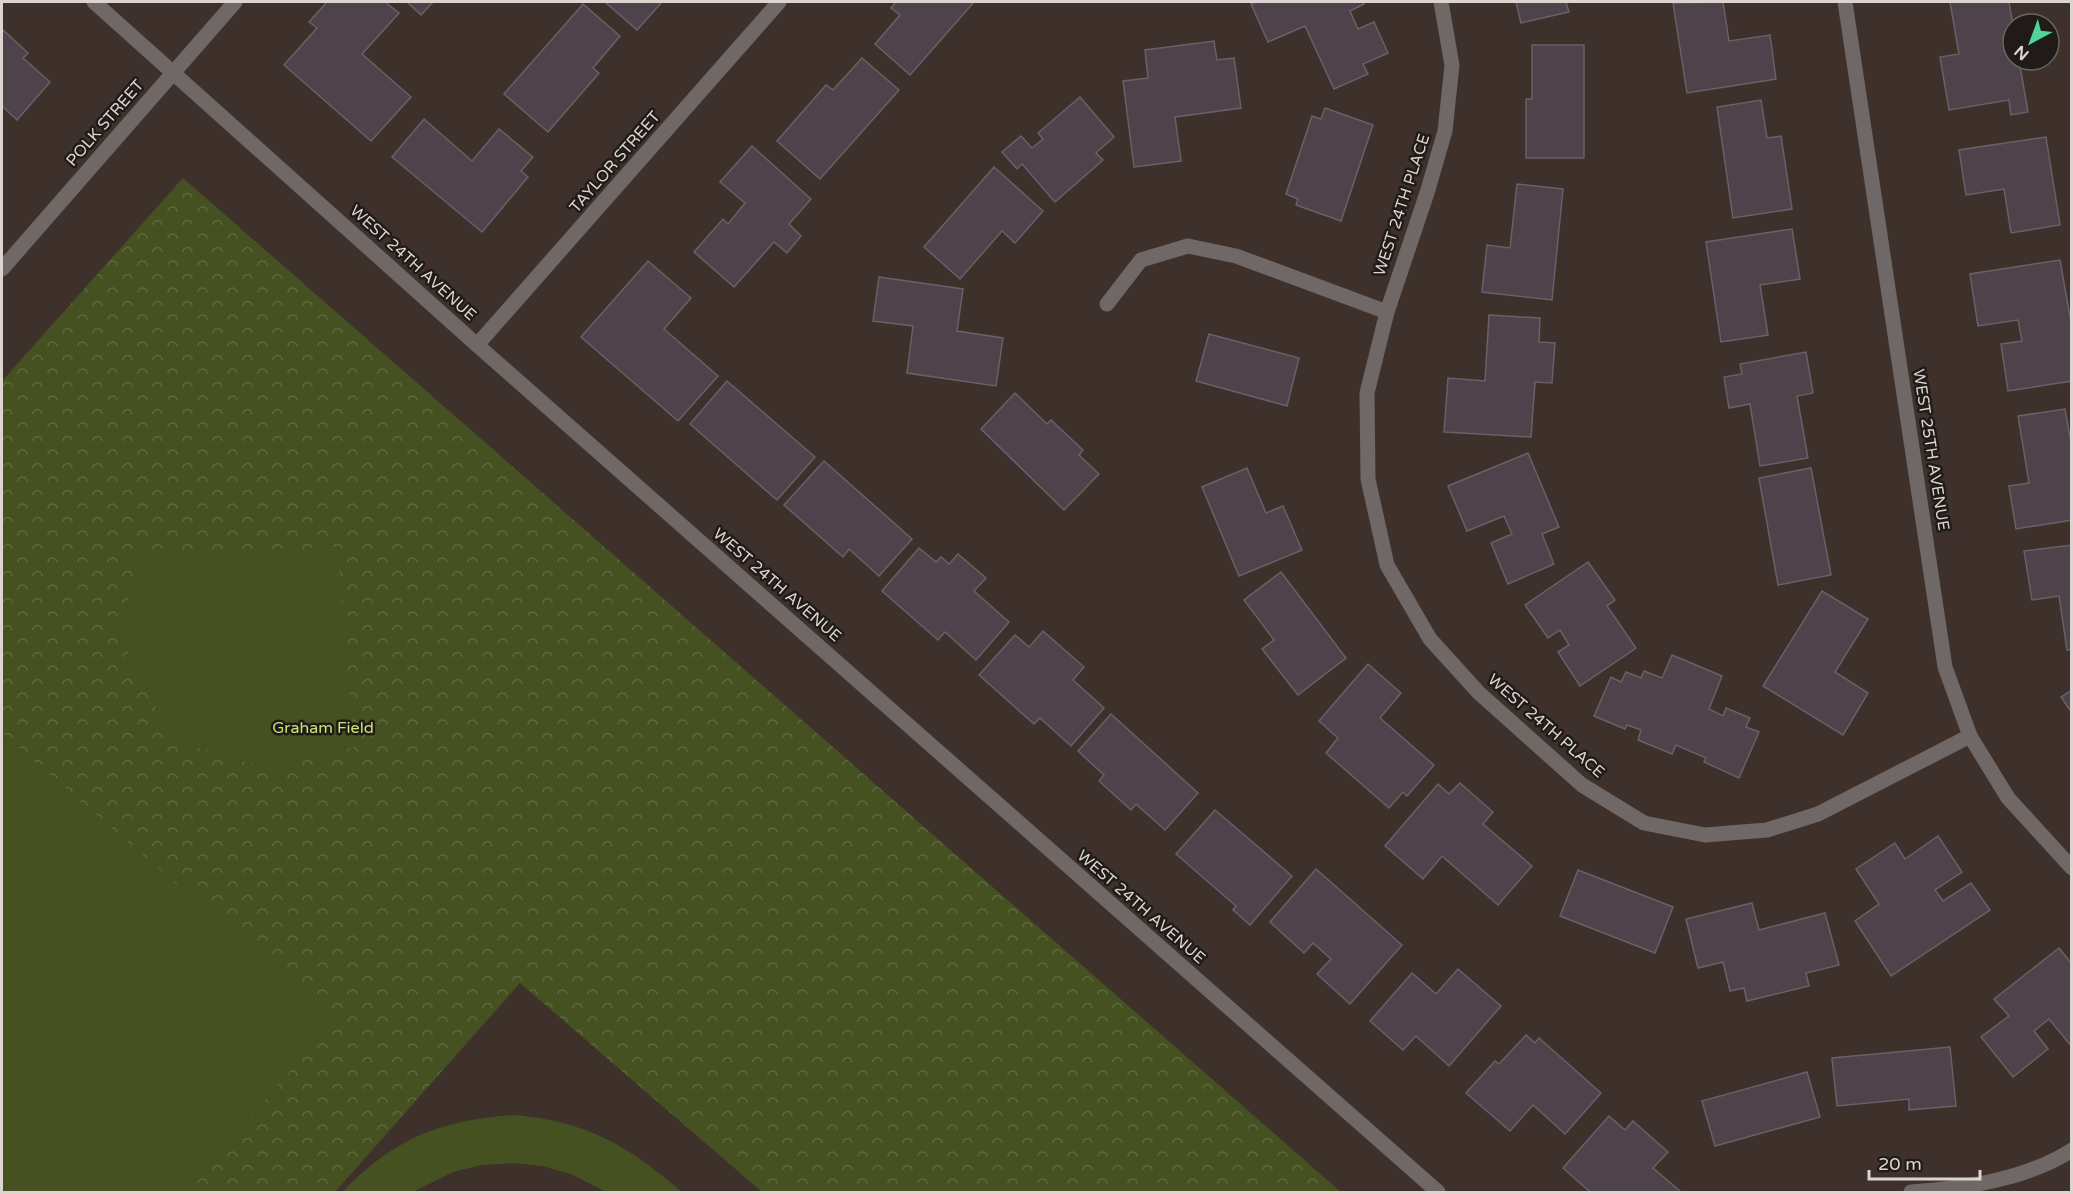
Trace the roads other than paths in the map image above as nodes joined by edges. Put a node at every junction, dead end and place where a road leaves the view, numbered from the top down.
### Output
1 (94, 2) edge
2 (235, 2) edge
3 (779, 2) edge
4 (1441, 2) edge
5 (1845, 2) edge
6 (173, 72) junction
7 (2, 268) edge
8 (1107, 304) dead end
9 (1387, 312) junction
10 (477, 345) junction
11 (1970, 736) junction
12 (2072, 868) edge
13 (2072, 1150) edge
14 (1438, 1192) edge
15 (1911, 1192) edge

1 - 6 street, WEST 24TH AVENUE
2 - 6 street, POLK STREET
3 - 10 street, TAYLOR STREET
4 - 9 street, WEST 24TH PLACE
5 - 11 street, WEST 25TH AVENUE
6 - 7 street, POLK STREET
6 - 10 street, WEST 24TH AVENUE
8 - 9 street
9 - 11 street, WEST 24TH PLACE
10 - 14 street, WEST 24TH AVENUE
11 - 12 street, WEST 25TH AVENUE
13 - 15 street

